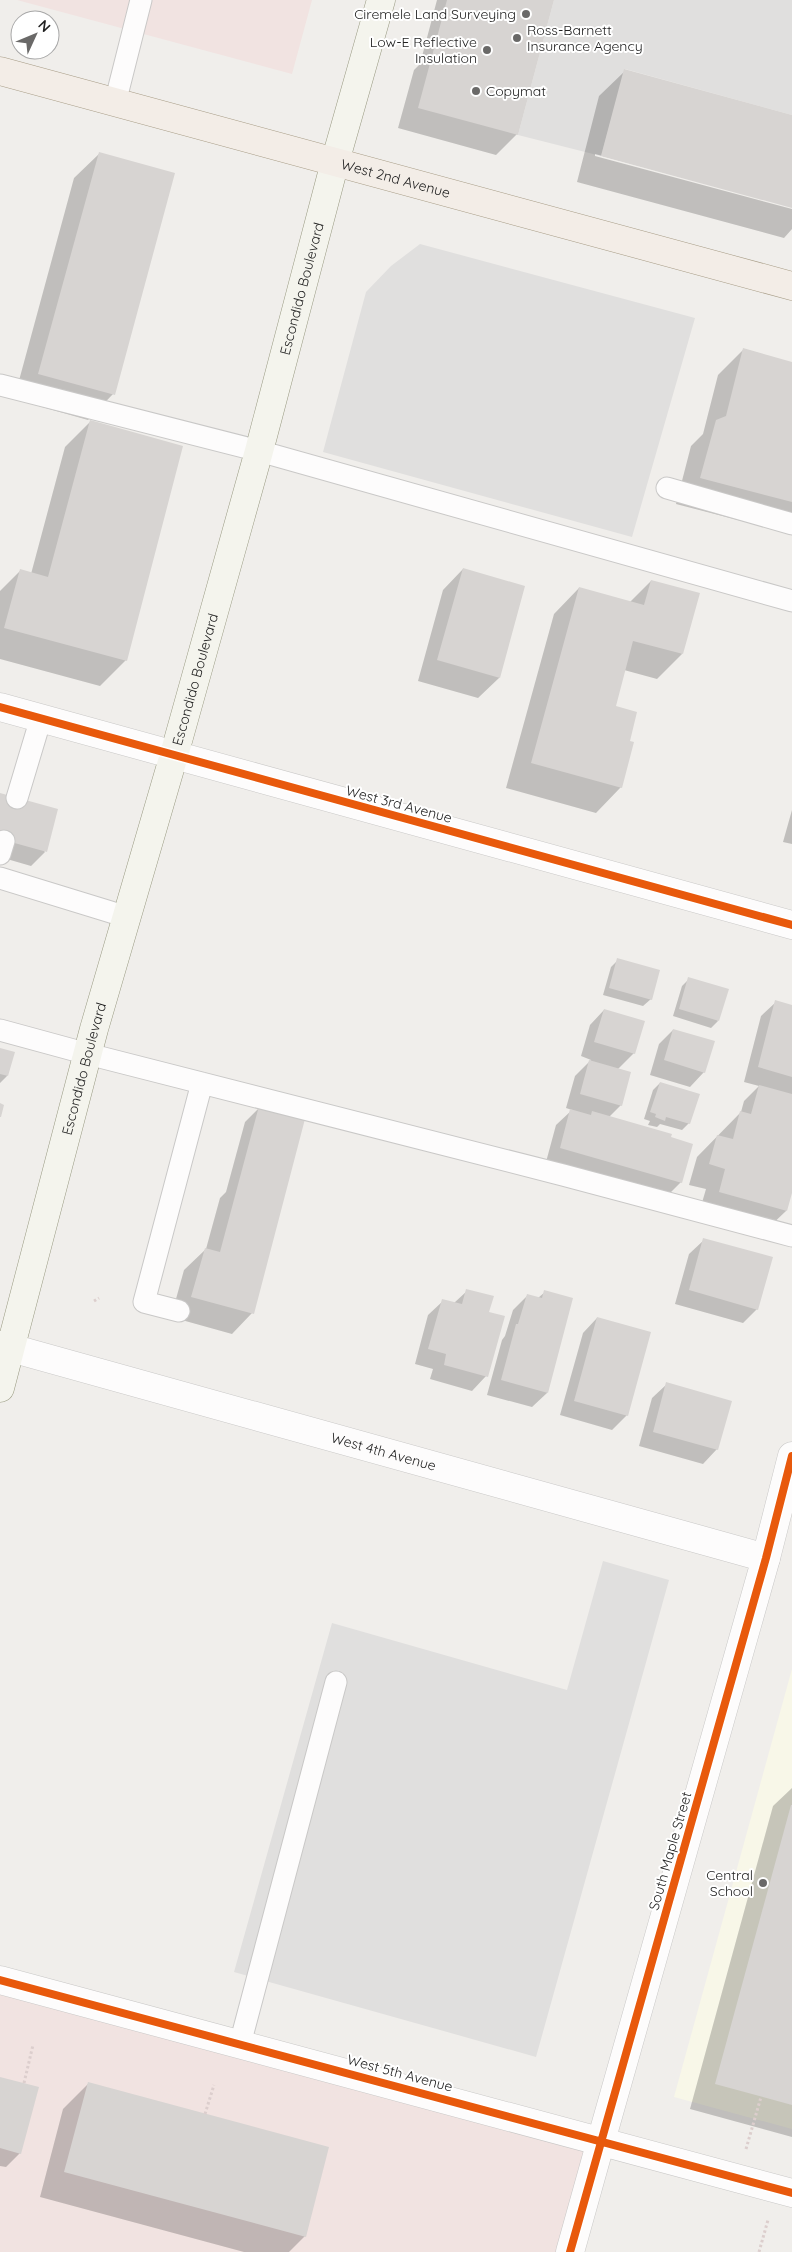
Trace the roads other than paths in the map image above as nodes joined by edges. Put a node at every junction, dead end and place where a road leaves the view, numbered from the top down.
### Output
1 (141, 0) edge
2 (381, 0) edge
3 (0, 71) edge
4 (115, 102) junction
5 (335, 162) junction
6 (792, 286) edge
7 (0, 385) edge
8 (259, 451) junction
9 (667, 488) dead end
10 (792, 524) edge
11 (792, 601) edge
12 (0, 707) edge
13 (41, 718) junction
14 (174, 755) junction
15 (17, 798) dead end
16 (0, 878) edge
17 (126, 917) junction
18 (792, 925) edge
19 (0, 1030) edge
20 (88, 1054) junction
21 (202, 1083) junction
22 (792, 1236) edge
23 (179, 1312) dead end
24 (5, 1346) edge
25 (0, 1388) edge
26 (792, 1456) edge
27 (766, 1558) junction
28 (336, 1682) dead end
29 (0, 1980) edge
30 (240, 2044) junction
31 (601, 2141) junction
32 (792, 2192) edge
33 (570, 2252) edge

1 - 4 lane
2 - 5 main road, Escondido Boulevard
3 - 4 main road, West 2nd Avenue
4 - 5 main road, West 2nd Avenue
5 - 6 main road, West 2nd Avenue
5 - 8 main road, Escondido Boulevard
7 - 8 lane
8 - 11 lane
8 - 14 main road, Escondido Boulevard
9 - 10 lane
12 - 13 street, West 3rd Avenue
13 - 14 street, West 3rd Avenue
13 - 15 lane
14 - 17 main road, Escondido Boulevard
14 - 18 street, West 3rd Avenue
16 - 17 lane
17 - 20 main road, Escondido Boulevard
19 - 20 lane
20 - 21 lane
20 - 24 main road, Escondido Boulevard
21 - 22 lane
21 - 23 lane
24 - 25 main road, Escondido Boulevard
24 - 27 street, West 4th Avenue
26 - 27 street, South Maple Street
27 - 31 street, South Maple Street
28 - 30 lane
29 - 30 street, West 5th Avenue
30 - 31 street, West 5th Avenue
31 - 32 street, West 5th Avenue
31 - 33 street, South Maple Street

